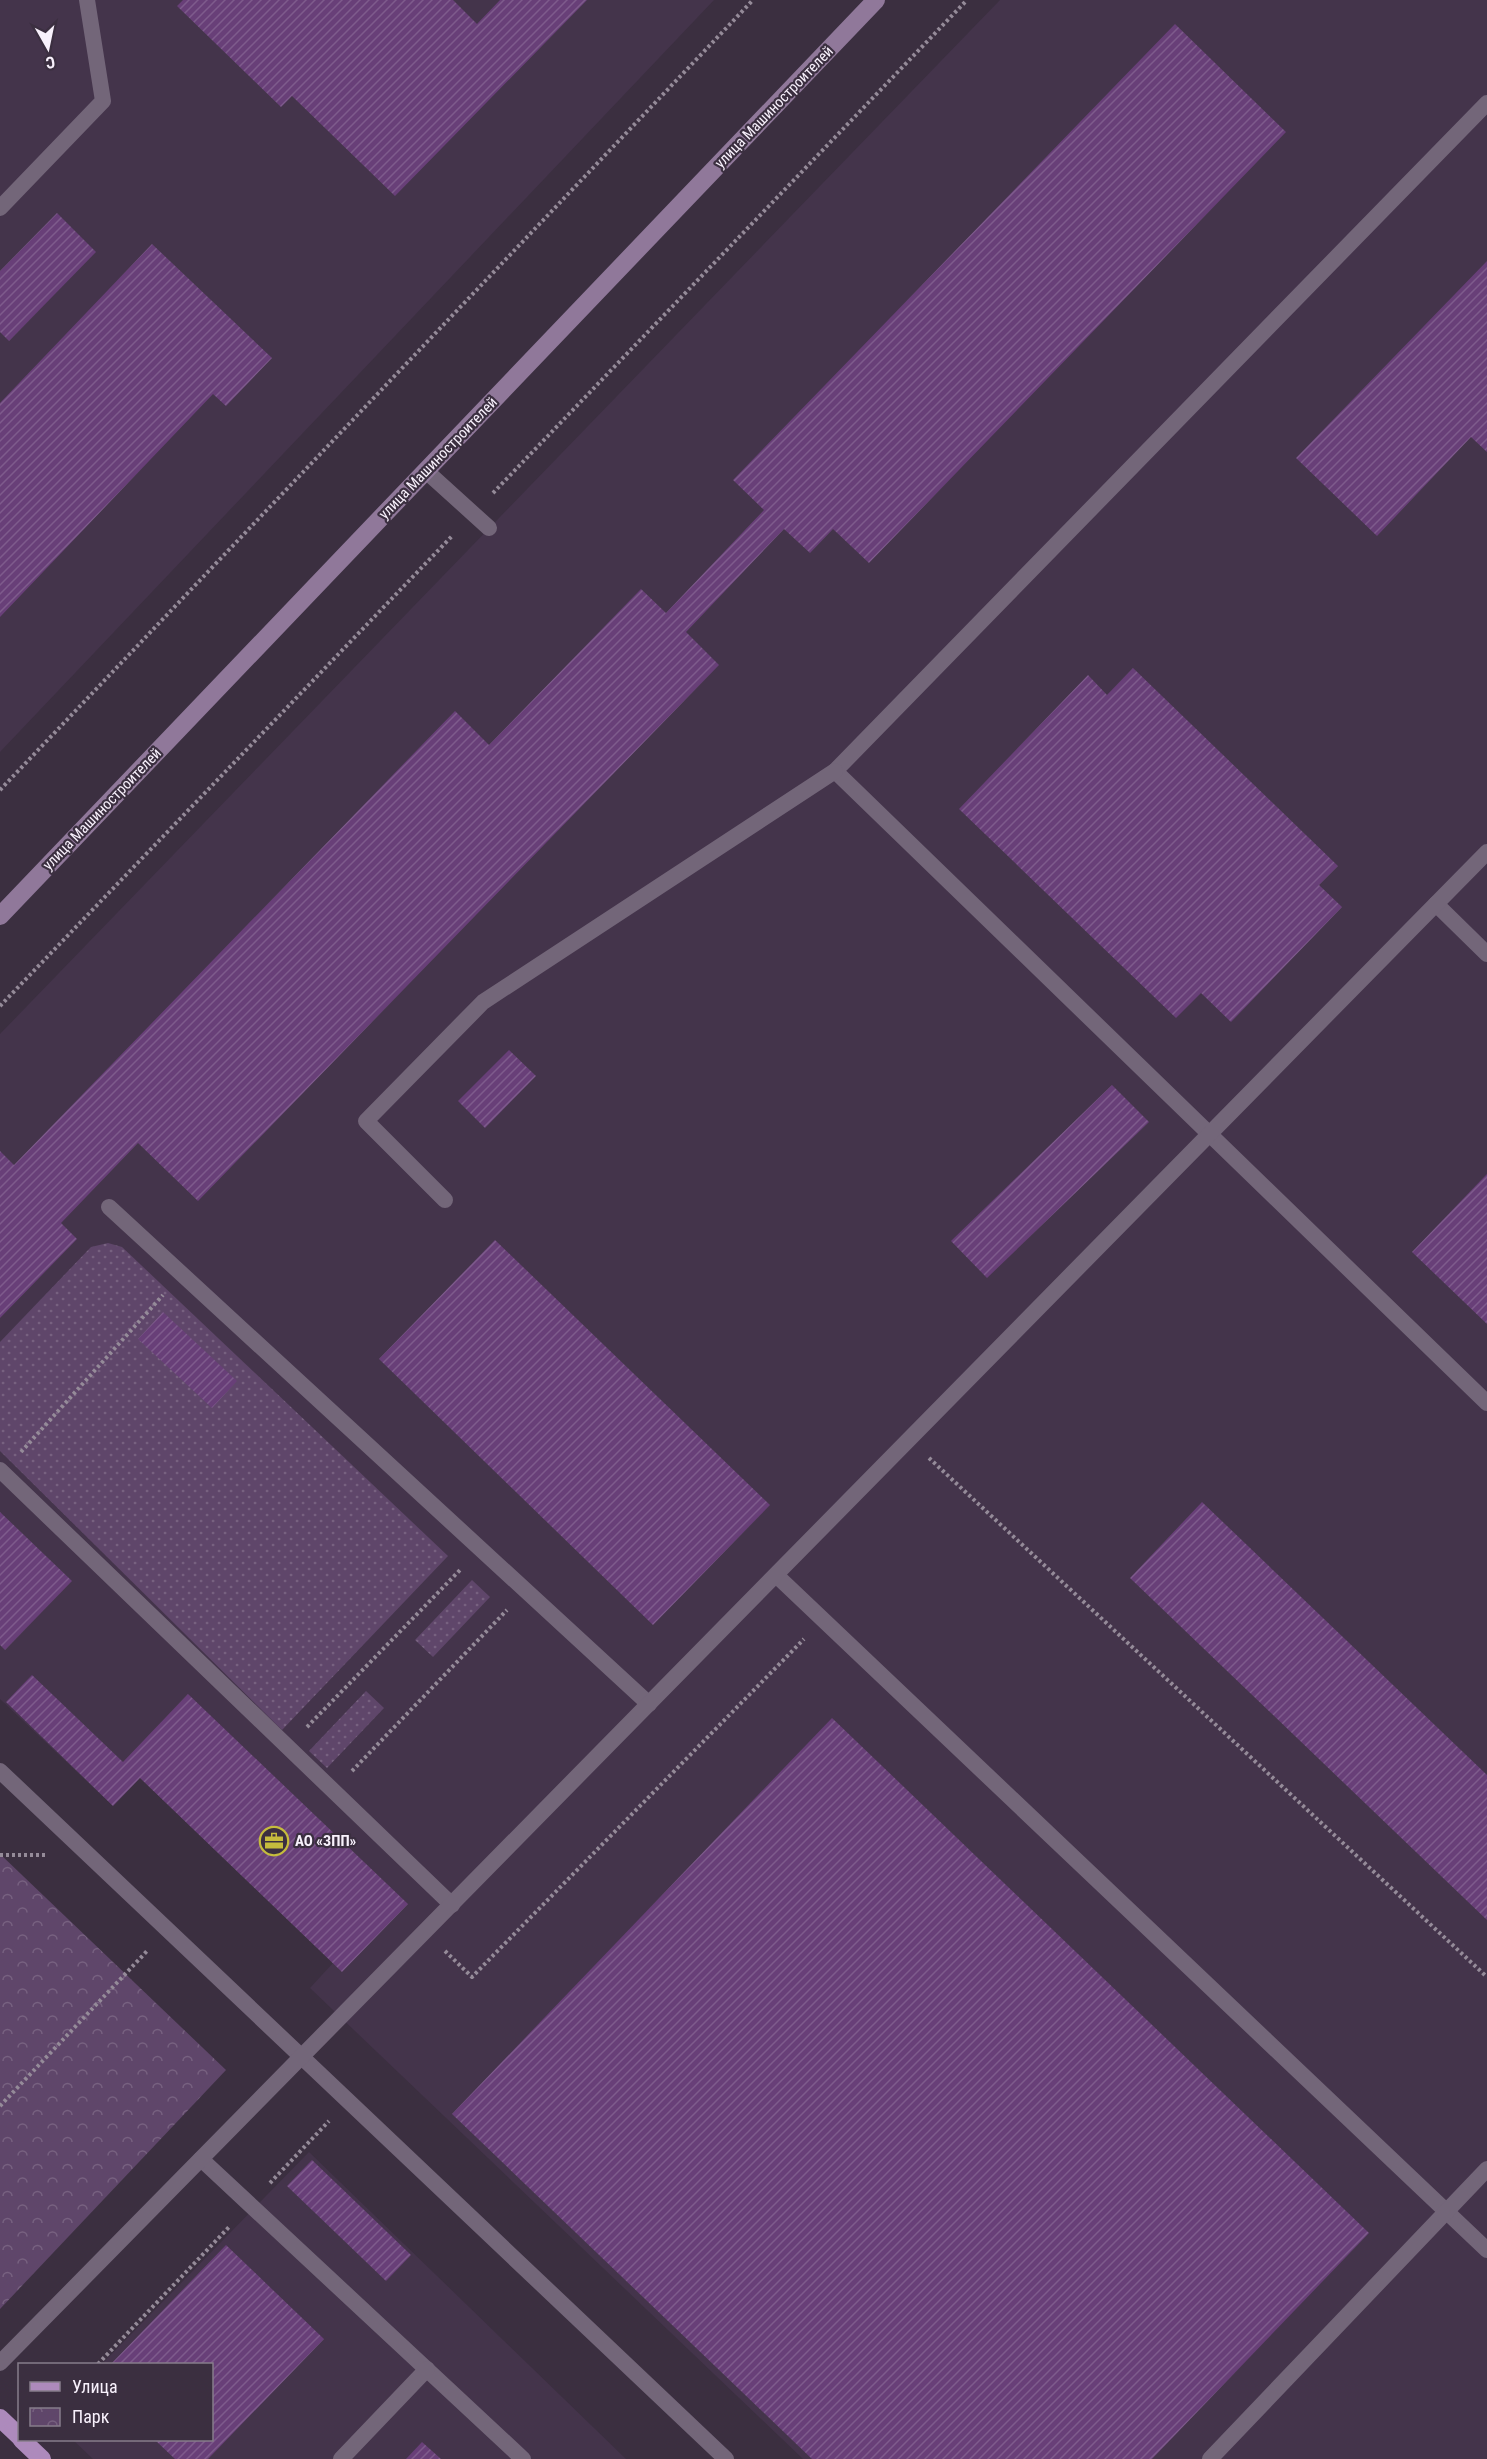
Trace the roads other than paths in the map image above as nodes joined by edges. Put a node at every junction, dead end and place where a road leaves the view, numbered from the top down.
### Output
1 (87, 0) edge
2 (876, 0) edge
3 (1487, 103) edge
4 (0, 208) edge
5 (426, 471) junction
6 (489, 528) dead end
7 (835, 771) junction
8 (1487, 852) edge
9 (1436, 904) junction
10 (0, 916) edge
11 (1487, 954) edge
12 (1209, 1134) junction
13 (445, 1200) dead end
14 (109, 1207) dead end
15 (1487, 1403) edge
16 (1, 1471) edge
17 (776, 1575) junction
18 (649, 1704) junction
19 (0, 1771) edge
20 (452, 1905) junction
21 (301, 2057) junction
22 (201, 2158) junction
23 (1487, 2169) edge
24 (1446, 2211) junction
25 (1487, 2250) edge
26 (0, 2363) edge
27 (427, 2369) junction
28 (0, 2418) edge
29 (18, 2435) edge
30 (24, 2441) edge
31 (42, 2459) edge
32 (342, 2459) edge
33 (523, 2459) edge
34 (726, 2459) edge
35 (1210, 2459) edge

1 - 4 lane
2 - 5 main road, улица Машиностроителей
3 - 7 lane
5 - 6 lane
5 - 10 main road, улица Машиностроителей
7 - 12 lane
7 - 13 lane
8 - 9 lane
9 - 11 lane
9 - 12 lane
12 - 15 lane
12 - 17 lane
14 - 18 lane
16 - 20 lane
17 - 18 lane
17 - 24 lane
18 - 20 lane
19 - 21 lane
20 - 21 lane
21 - 22 lane
21 - 34 lane
22 - 26 lane
22 - 27 lane
23 - 24 lane
24 - 25 lane
24 - 35 lane
27 - 32 lane
27 - 33 lane
28 - 29 main road
30 - 31 main road

